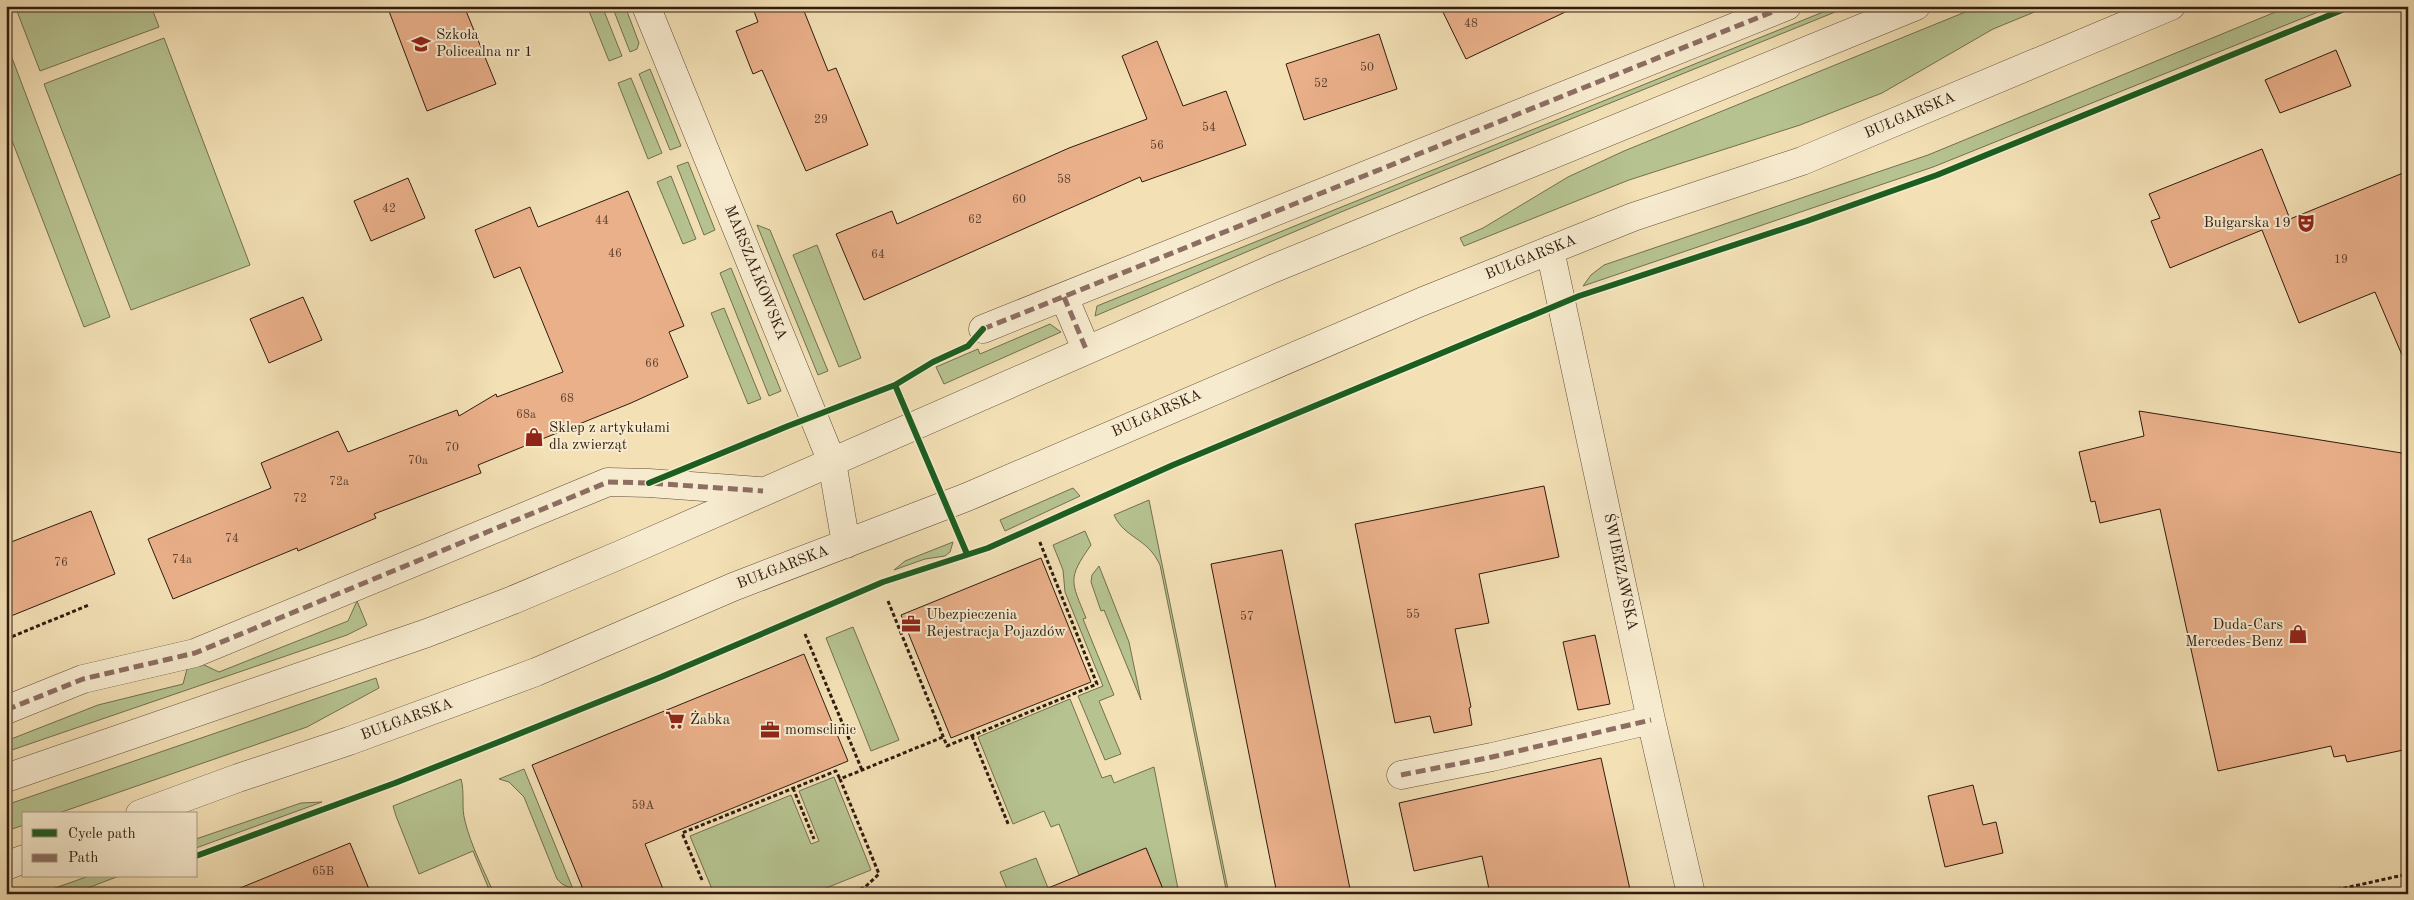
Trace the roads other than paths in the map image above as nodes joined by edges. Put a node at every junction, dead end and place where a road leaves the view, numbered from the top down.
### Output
1 (646, 6) edge
2 (1787, 6) edge
3 (1916, 6) edge
4 (2171, 6) edge
5 (1550, 250) junction
6 (1064, 297) junction
7 (983, 330) dead end
8 (1086, 349) junction
9 (832, 462) junction
10 (763, 492) junction
11 (846, 544) junction
12 (6, 710) edge
13 (1650, 720) junction
14 (1401, 775) dead end
15 (6, 778) edge
16 (146, 812) edge
17 (22, 860) edge
18 (6, 866) edge
19 (1691, 894) edge

1 - 9 street, MARSZAŁKOWSKA
2 - 6 street
3 - 8 street
4 - 5 street, BUŁGARSKA
5 - 11 street, BUŁGARSKA
5 - 13 street, ŚWIERZAWSKA
6 - 7 street
6 - 8 street
8 - 9 street
9 - 10 street
9 - 11 street, MARSZAŁKOWSKA
10 - 12 street
10 - 15 street
11 - 16 street, BUŁGARSKA
13 - 14 street
13 - 19 street, ŚWIERZAWSKA
17 - 18 street

